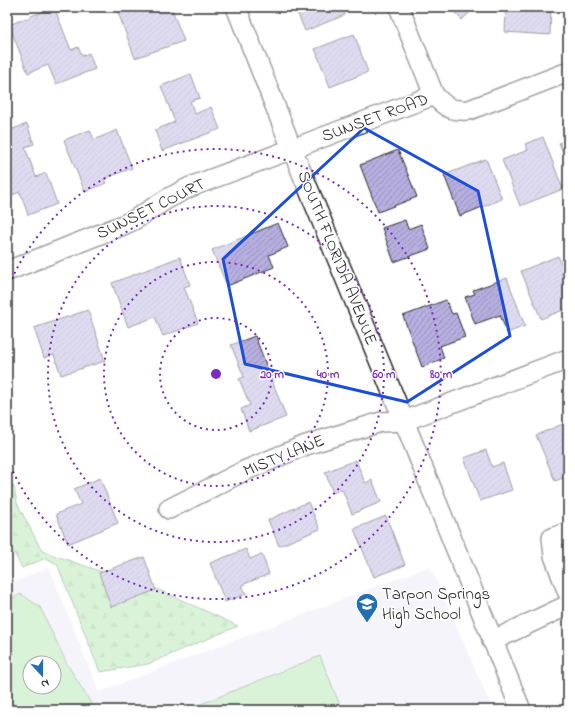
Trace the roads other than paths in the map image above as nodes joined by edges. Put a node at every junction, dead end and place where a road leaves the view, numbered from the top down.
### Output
1 (236, 7) edge
2 (399, 7) edge
3 (568, 72) edge
4 (434, 95) junction
5 (292, 149) junction
6 (10, 270) dead end
7 (568, 359) edge
8 (404, 421) junction
9 (169, 508) dead end
10 (568, 532) edge
11 (568, 593) edge
12 (568, 605) edge
13 (492, 640) junction
14 (521, 710) edge

1 - 5 street, SOUTH FLORIDA AVENUE
2 - 4 street
3 - 4 street, SUNSET ROAD
4 - 5 street, SUNSET ROAD
5 - 6 street, SUNSET COURT
5 - 8 street, SOUTH FLORIDA AVENUE
7 - 8 street, MISTY LANE
8 - 9 street, MISTY LANE
8 - 13 street, SOUTH FLORIDA AVENUE
10 - 11 street
12 - 13 street
13 - 14 street, SOUTH FLORIDA AVENUE

